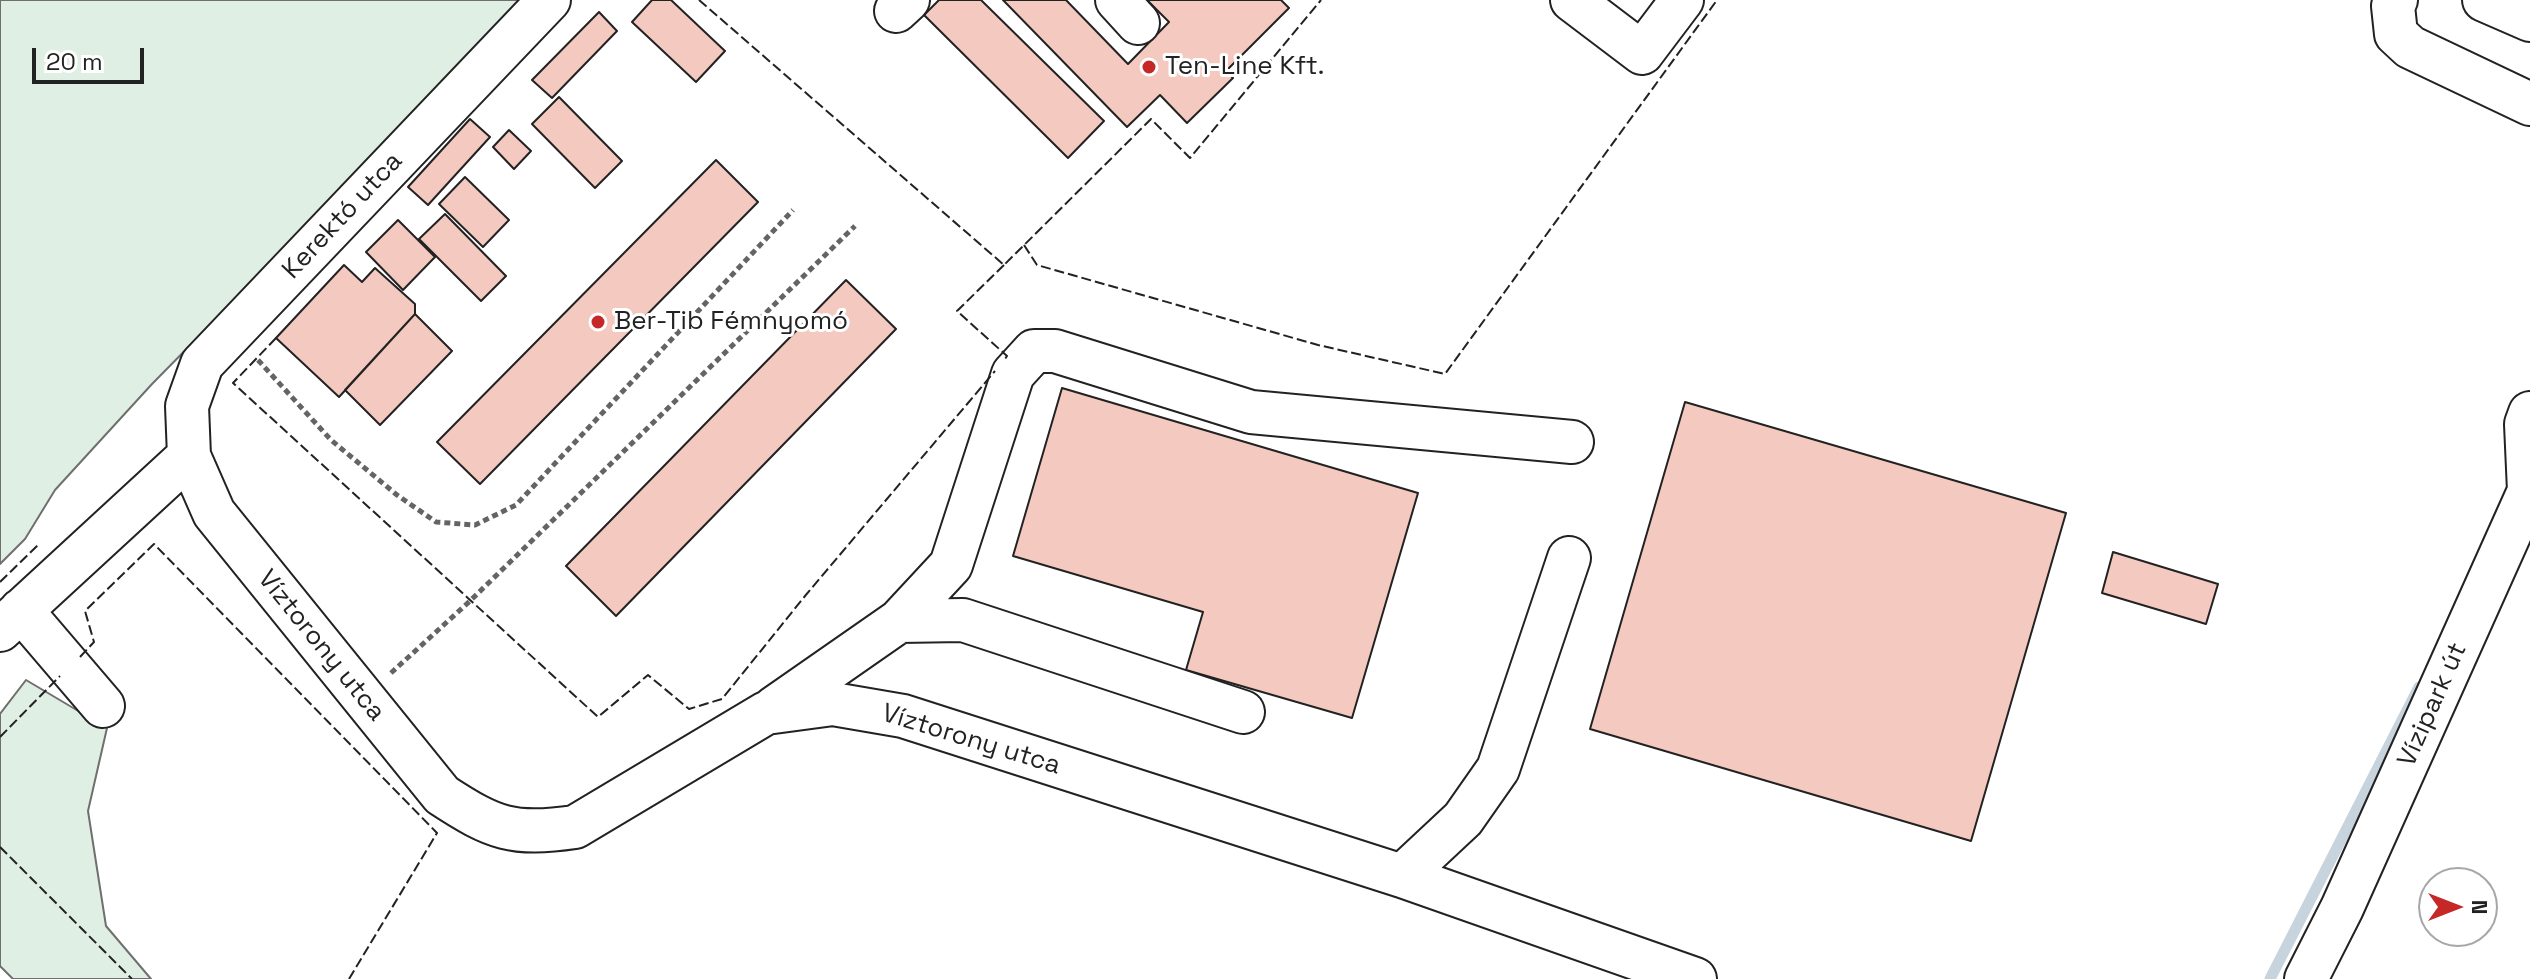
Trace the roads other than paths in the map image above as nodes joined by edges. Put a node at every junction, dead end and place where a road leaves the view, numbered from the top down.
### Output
1 (549, 0) edge
2 (1572, 0) edge
3 (1682, 0) edge
4 (2396, 0) edge
5 (2484, 0) edge
6 (2530, 20) edge
7 (2530, 104) edge
8 (2528, 419) edge
9 (1572, 442) dead end
10 (189, 456) junction
11 (1569, 558) dead end
12 (11, 620) edge
13 (899, 621) junction
14 (103, 706) dead end
15 (1243, 712) dead end
16 (766, 713) junction
17 (1402, 876) junction
18 (1695, 979) edge
19 (2306, 979) edge

1 - 10 street, Kerektó utca
2 - 3 street
4 - 7 street
5 - 6 street
8 - 19 street, Vízipark út
9 - 13 street
10 - 12 street
10 - 16 street, Víztorony utca
11 - 17 street
12 - 14 street
13 - 15 street
13 - 16 street
16 - 17 street, Víztorony utca
17 - 18 street, Víztorony utca

